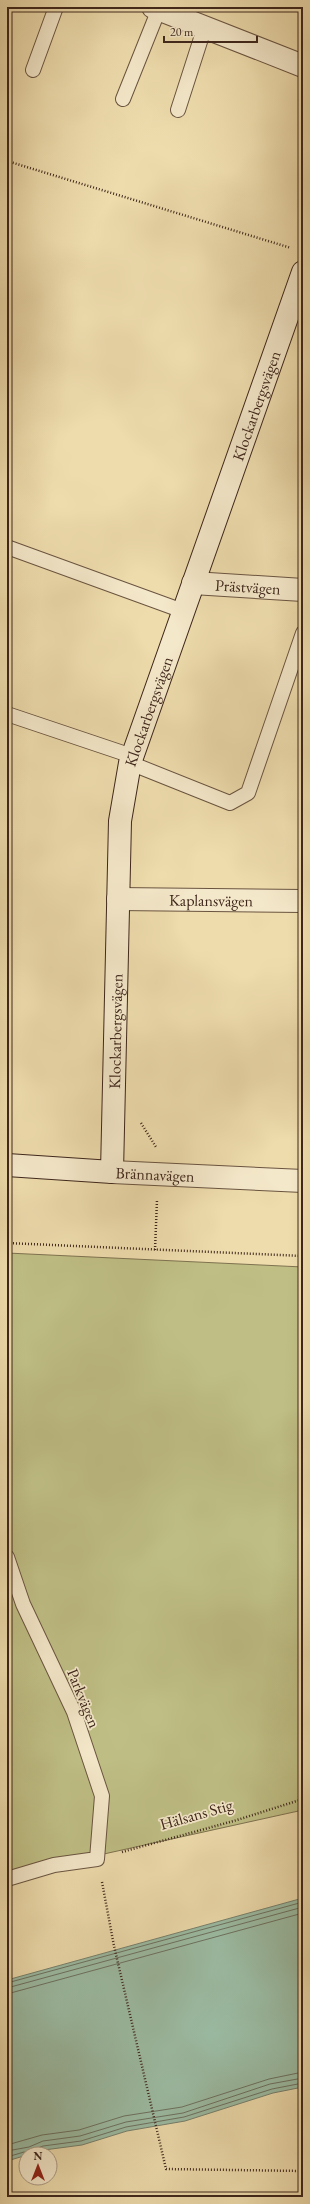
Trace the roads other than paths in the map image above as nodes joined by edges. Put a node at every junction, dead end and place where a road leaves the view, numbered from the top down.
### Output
1 (56, 7) edge
2 (156, 8) edge
3 (205, 26) junction
4 (303, 66) edge
5 (33, 70) dead end
6 (123, 99) dead end
7 (178, 110) dead end
8 (303, 272) edge
9 (7, 547) edge
10 (193, 583) junction
11 (303, 590) edge
12 (184, 611) junction
13 (303, 633) edge
14 (7, 714) edge
15 (131, 760) junction
16 (118, 899) junction
17 (303, 901) edge
18 (7, 1165) edge
19 (112, 1172) junction
20 (303, 1182) edge
21 (7, 1557) edge
22 (7, 1879) edge

1 - 5 lane
2 - 3 street
2 - 6 lane
3 - 4 street
3 - 7 lane
8 - 10 street, Klockarbergsvägen
9 - 12 lane
10 - 11 street, Prästvägen
10 - 12 street, Klockarbergsvägen
12 - 15 street, Klockarbergsvägen
13 - 15 lane
14 - 15 lane
15 - 16 street, Klockarbergsvägen
16 - 17 street, Kaplansvägen
16 - 19 street, Klockarbergsvägen
18 - 19 street, Brännavägen
19 - 20 street, Brännavägen
21 - 22 lane, Parkvägen

